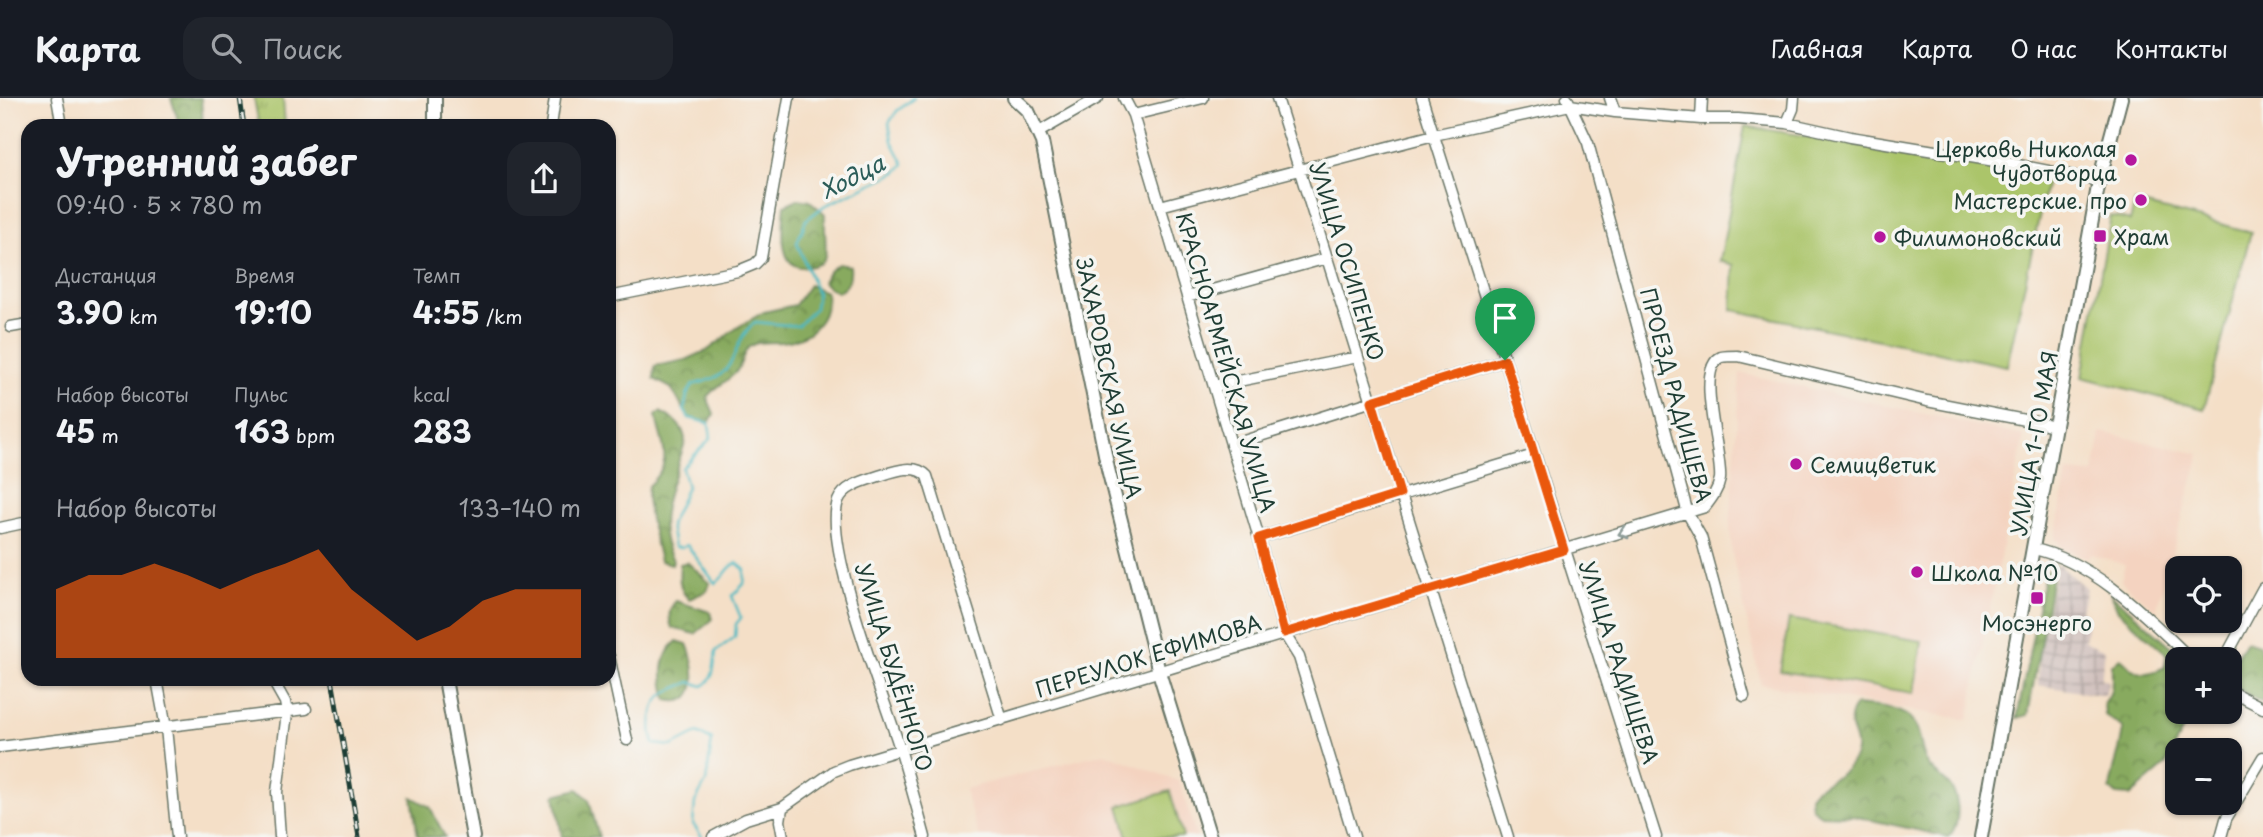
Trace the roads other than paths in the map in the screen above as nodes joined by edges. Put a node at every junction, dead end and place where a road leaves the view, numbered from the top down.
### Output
1 (57, 98) edge
2 (435, 98) edge
3 (555, 98) edge
4 (789, 98) edge
5 (1014, 98) edge
6 (1098, 98) edge
7 (1124, 98) edge
8 (1203, 98) edge
9 (1277, 98) edge
10 (1422, 98) edge
11 (1610, 98) edge
12 (1702, 98) edge
13 (2121, 98) edge
14 (1569, 101) edge
15 (1793, 103) edge
16 (1615, 112) junction
17 (1133, 115) junction
18 (61, 119) edge
19 (435, 119) edge
20 (552, 119) edge
21 (1701, 120) junction
22 (1787, 123) junction
23 (1039, 132) junction
24 (1434, 135) junction
25 (1300, 169) junction
26 (2099, 181) junction
27 (1160, 206) junction
28 (1327, 258) junction
29 (616, 296) edge
30 (1187, 296) junction
31 (21, 325) edge
32 (11, 327) dead end
33 (1359, 357) junction
34 (1505, 360) junction
35 (1214, 386) junction
36 (1372, 401) junction
37 (2056, 426) junction
38 (1231, 445) junction
39 (1534, 455) junction
40 (1400, 494) junction
41 (1688, 514) junction
42 (21, 524) edge
43 (0, 528) edge
44 (1259, 538) junction
45 (2034, 549) junction
46 (1564, 550) junction
47 (2263, 588) edge
48 (1431, 590) junction
49 (1284, 633) junction
50 (2178, 647) edge
51 (2231, 647) edge
52 (1159, 672) junction
53 (158, 686) edge
54 (276, 686) edge
55 (446, 686) edge
56 (615, 686) edge
57 (1744, 696) dead end
58 (2242, 697) edge
59 (2263, 708) edge
60 (306, 709) dead end
61 (287, 713) junction
62 (1002, 720) junction
63 (166, 728) junction
64 (627, 740) dead end
65 (0, 747) edge
66 (901, 750) junction
67 (2263, 757) edge
68 (782, 808) junction
69 (177, 837) edge
70 (280, 837) edge
71 (474, 837) edge
72 (713, 837) edge
73 (783, 837) edge
74 (925, 837) edge
75 (1210, 837) edge
76 (1354, 837) edge
77 (1507, 837) edge
78 (1656, 837) edge
79 (1981, 837) edge
80 (2221, 837) edge

1 - 18 street
2 - 19 street
3 - 20 street
4 - 29 street
5 - 23 street, ЗАХАРОВСКАЯ УЛИЦА
6 - 23 street
7 - 17 street, КРАСНОАРМЕЙСКАЯ УЛИЦА
8 - 17 street
9 - 25 street, УЛИЦА ОСИПЕНКО
10 - 24 street, УЛИЦА РАДИЩЕВА
11 - 16 street
12 - 21 street
13 - 26 street, УЛИЦА 1-ГО МАЯ
14 - 16 street
14 - 24 street
14 - 41 street, ПРОЕЗД РАДИЩЕВА
15 - 22 street
16 - 21 street
17 - 27 street, КРАСНОАРМЕЙСКАЯ УЛИЦА
21 - 22 street
22 - 26 street
23 - 52 street, ЗАХАРОВСКАЯ УЛИЦА
24 - 25 street
24 - 34 street, УЛИЦА РАДИЩЕВА
25 - 27 street
25 - 28 street, УЛИЦА ОСИПЕНКО
26 - 37 street, УЛИЦА 1-ГО МАЯ
27 - 30 street, КРАСНОАРМЕЙСКАЯ УЛИЦА
28 - 30 street
28 - 33 street, УЛИЦА ОСИПЕНКО
30 - 35 street, КРАСНОАРМЕЙСКАЯ УЛИЦА
31 - 32 street
33 - 35 street
33 - 36 street, УЛИЦА ОСИПЕНКО
34 - 36 street
34 - 39 street, УЛИЦА РАДИЩЕВА
35 - 38 street, КРАСНОАРМЕЙСКАЯ УЛИЦА
36 - 38 street
36 - 40 street, УЛИЦА ОСИПЕНКО
37 - 41 street, ПЕРЕУЛОК ЕФИМОВА
37 - 45 street, УЛИЦА 1-ГО МАЯ
38 - 44 street, КРАСНОАРМЕЙСКАЯ УЛИЦА
39 - 40 street
39 - 46 street, УЛИЦА РАДИЩЕВА
40 - 44 street
40 - 48 street, УЛИЦА ОСИПЕНКО
41 -> 46 street, ПЕРЕУЛОК ЕФИМОВА
41 - 57 street, ПРОЕЗД РАДИЩЕВА
42 - 43 street
44 - 49 street, КРАСНОАРМЕЙСКАЯ УЛИЦА
45 - 50 street
45 - 79 street, УЛИЦА 1-ГО МАЯ
46 - 48 street, ПЕРЕУЛОК ЕФИМОВА
46 - 78 street, УЛИЦА РАДИЩЕВА
47 - 51 street
48 - 49 street, ПЕРЕУЛОК ЕФИМОВА
48 - 77 street, УЛИЦА ОСИПЕНКО
49 - 52 street, ПЕРЕУЛОК ЕФИМОВА
49 - 76 street, КРАСНОАРМЕЙСКАЯ УЛИЦА
52 - 62 street, ПЕРЕУЛОК ЕФИМОВА
52 - 75 street, ЗАХАРОВСКАЯ УЛИЦА
53 - 63 street
54 - 61 street
55 - 71 street
56 - 64 street
58 - 59 street
60 - 61 street
61 - 63 street
61 - 70 street
62 - 66 street, ПЕРЕУЛОК ЕФИМОВА
62 - 66 street, УЛИЦА БУДЁННОГО
63 - 65 street
63 - 69 street
66 - 68 street, ПЕРЕУЛОК ЕФИМОВА
66 - 74 street, УЛИЦА БУДЁННОГО
67 - 80 street
68 - 72 street, ПЕРЕУЛОК ЕФИМОВА
68 - 73 street

